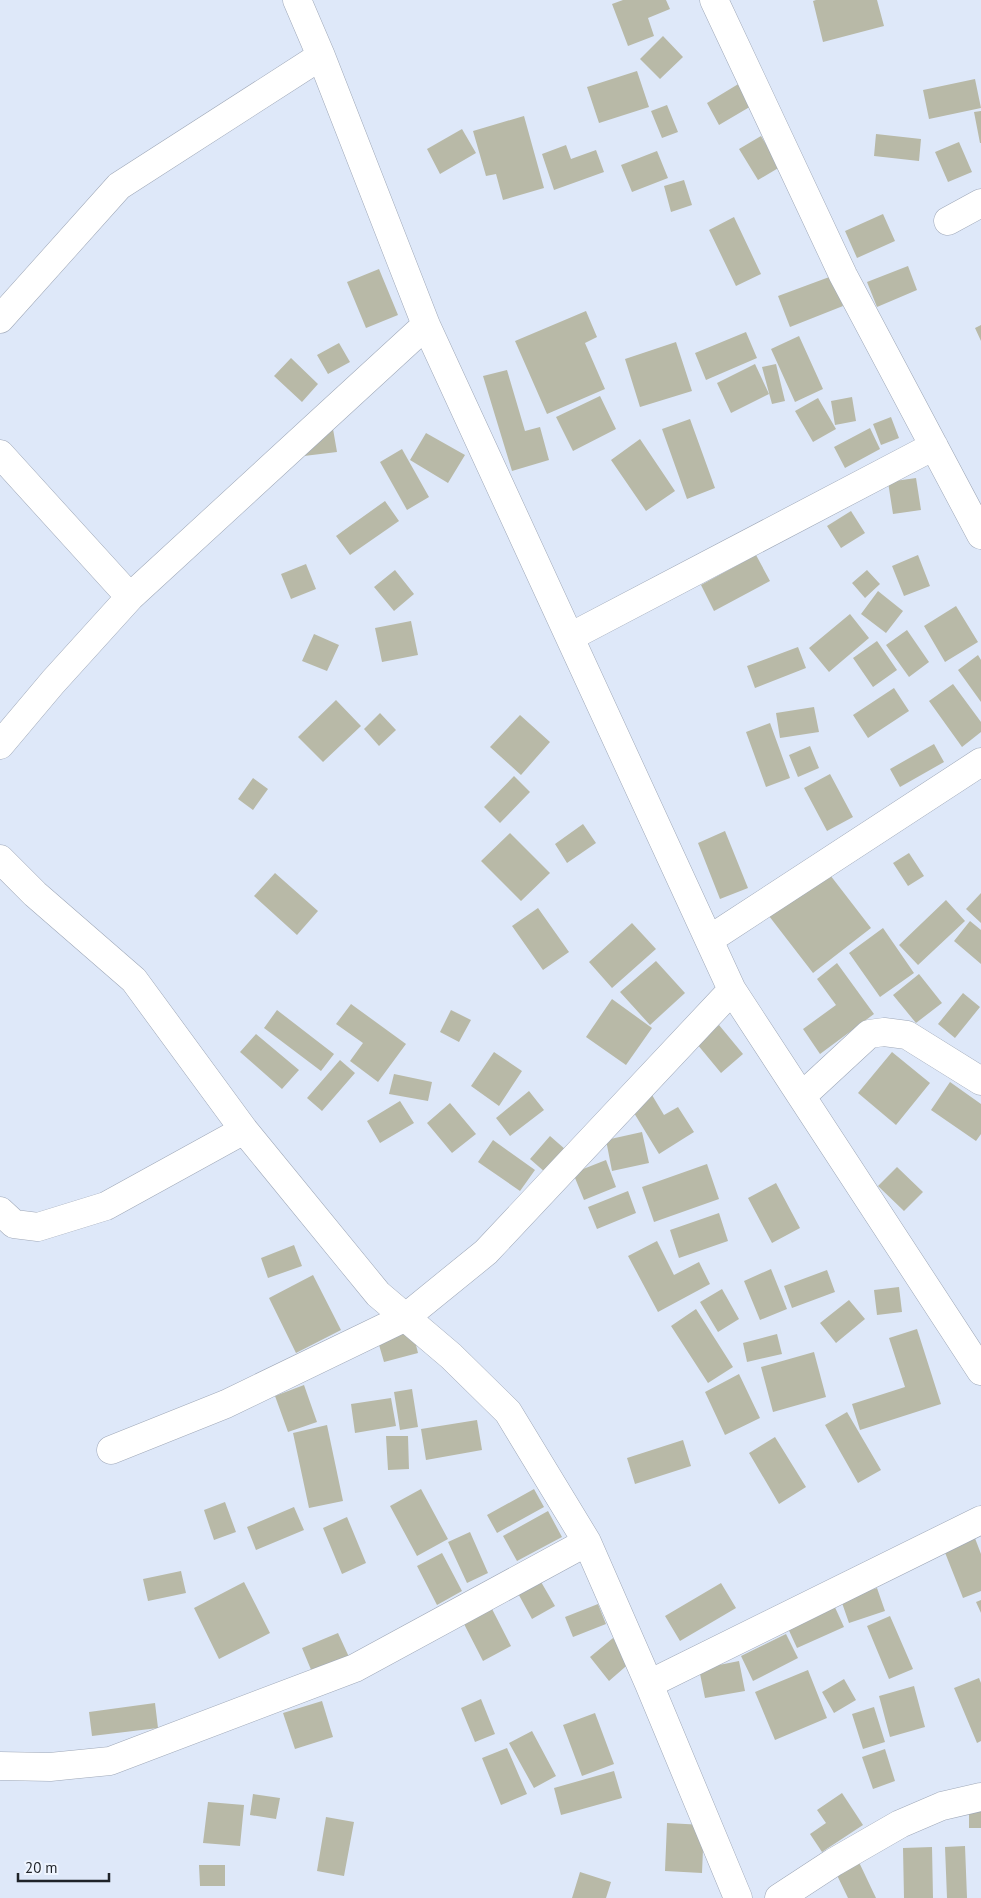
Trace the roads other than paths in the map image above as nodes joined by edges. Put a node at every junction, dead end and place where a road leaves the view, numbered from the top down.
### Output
1 (297, 0) edge
2 (714, 0) edge
3 (321, 56) junction
4 (981, 203) edge
5 (948, 221) dead end
6 (0, 319) edge
7 (426, 324) junction
8 (934, 446) junction
9 (0, 454) edge
10 (981, 535) edge
11 (130, 597) junction
12 (570, 636) junction
13 (0, 745) edge
14 (981, 762) edge
15 (0, 859) edge
16 (710, 939) junction
17 (732, 990) junction
18 (981, 1081) edge
19 (802, 1096) junction
20 (244, 1130) junction
21 (0, 1211) edge
22 (406, 1317) junction
23 (981, 1371) edge
24 (111, 1450) dead end
25 (981, 1520) edge
26 (587, 1542) junction
27 (649, 1684) junction
28 (0, 1766) edge
29 (981, 1797) edge
30 (738, 1898) edge
31 (779, 1898) edge

1 - 3 street
2 - 8 street
3 - 6 street
3 - 7 street
4 - 5 street
7 - 11 street
7 - 12 street
8 - 10 street
8 - 12 street
9 - 11 street
11 - 13 street
12 - 16 street
14 - 16 street
15 - 20 street
16 - 17 street
17 - 19 street
17 - 22 street
18 - 19 street
19 - 23 street
20 - 21 street
20 - 22 street
22 - 24 street
22 - 26 street
25 - 27 street
26 - 27 street
26 - 28 street
27 - 30 street
29 - 31 street

